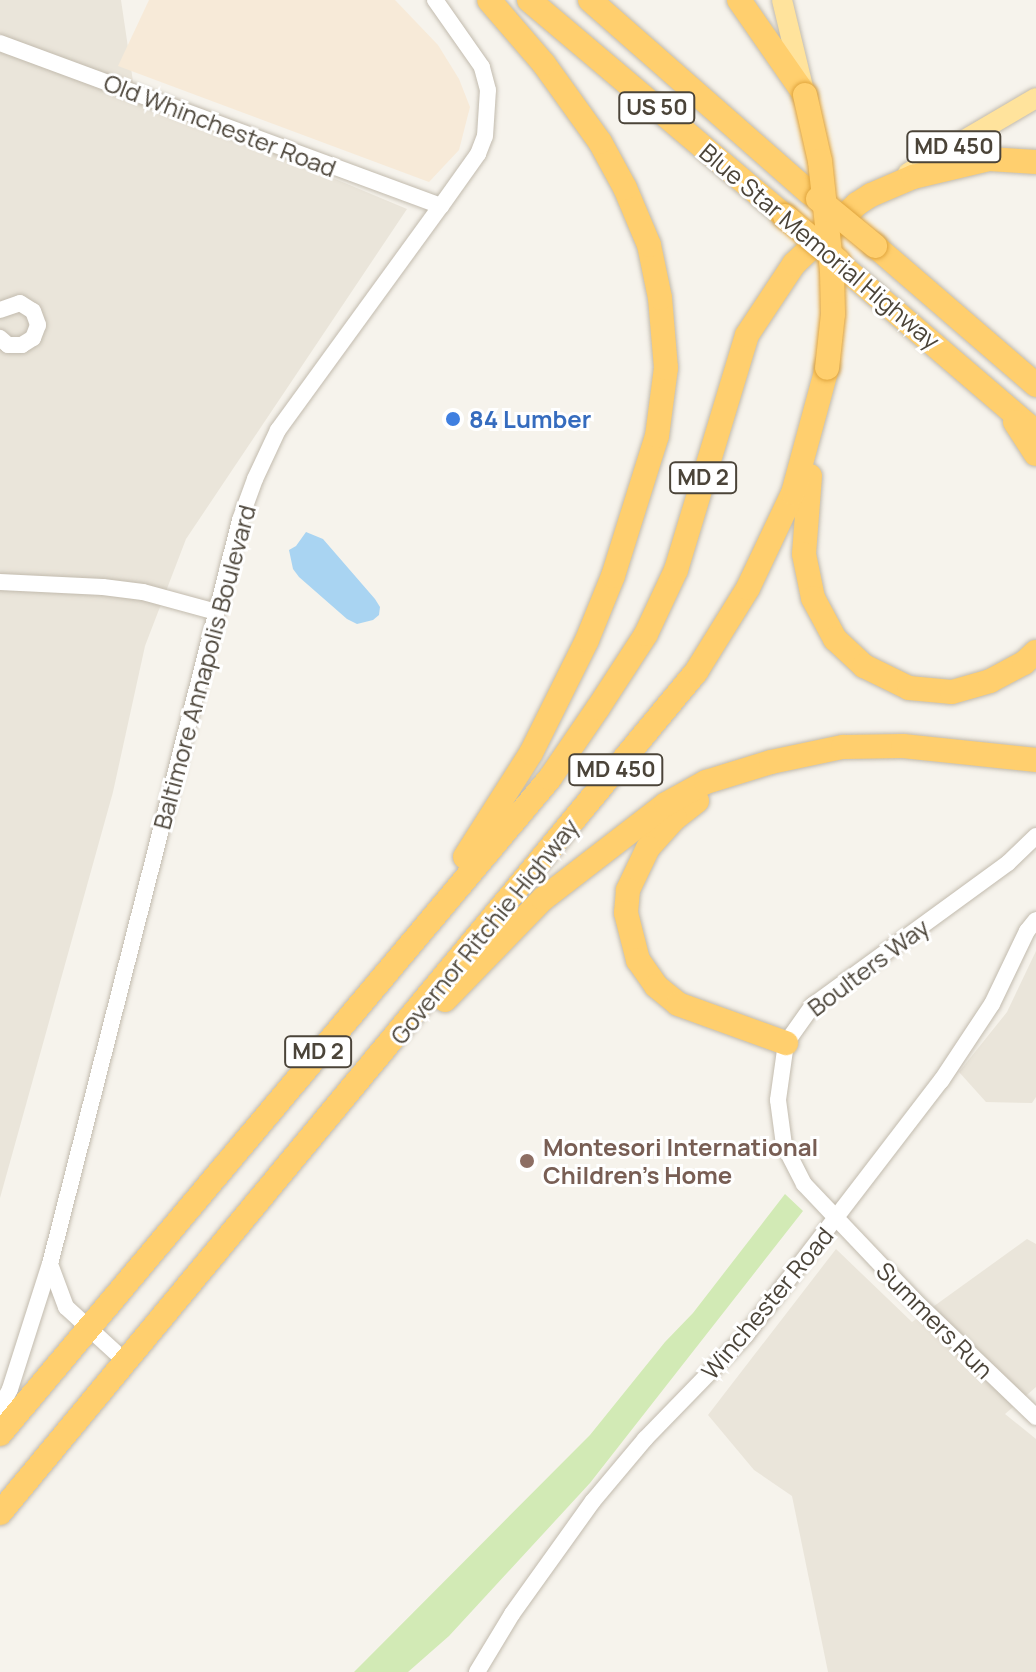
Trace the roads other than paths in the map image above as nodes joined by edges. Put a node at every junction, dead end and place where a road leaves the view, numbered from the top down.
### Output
1 (435, 0) edge
2 (489, 0) edge
3 (529, 0) edge
4 (590, 0) edge
5 (739, 0) edge
6 (782, 0) edge
7 (0, 43) edge
8 (805, 95) junction
9 (1036, 98) edge
10 (1036, 162) edge
11 (871, 195) junction
12 (441, 206) junction
13 (0, 310) edge
14 (0, 338) edge
15 (827, 368) junction
16 (1036, 385) edge
17 (1001, 400) junction
18 (1036, 432) edge
19 (1036, 454) edge
20 (0, 582) edge
21 (216, 612) junction
22 (1036, 652) edge
23 (1033, 760) edge
24 (771, 762) junction
25 (1036, 836) edge
26 (1036, 920) edge
27 (353, 1010) junction
28 (786, 1043) junction
29 (324, 1125) junction
30 (836, 1221) junction
31 (50, 1264) junction
32 (89, 1329) junction
33 (125, 1361) junction
34 (0, 1408) edge
35 (1036, 1417) edge
36 (0, 1434) edge
37 (0, 1513) edge
38 (477, 1672) edge

1 - 12 street, Baltimore Annapolis Boulevard
2 - 27 highway
3 - 17 highway, Blue Star Memorial Highway / US 50, bridge
4 - 16 highway, Blue Star Memorial Highway / US 50, bridge
5 - 8 highway
6 - 8 main road, MD 450
7 - 12 street, Old Whinchester Road
8 - 15 highway, Governor Ritchie Highway / MD 450, bridge
9 - 11 main road, Governor Ritchie Highway / MD 450
10 - 11 highway, MD 2
11 - 27 highway, Governor Ritchie Highway / MD 2
12 - 21 street, Baltimore Annapolis Boulevard
13 - 14 street
15 - 22 highway
15 - 29 highway, Governor Ritchie Highway / MD 450
17 - 18 highway, Blue Star Memorial Highway / US 50
17 - 19 highway
20 - 21 street
21 - 31 street, Baltimore Annapolis Boulevard
23 - 24 highway
24 - 28 highway
24 - 29 highway
25 - 28 street, Boulters Way
26 - 30 street, Winchester Road
27 - 32 highway, Governor Ritchie Highway / MD 2
28 - 30 street, Boulters Way
29 - 33 highway, Governor Ritchie Highway
30 - 35 street, Summers Run
30 - 38 street, Winchester Road
31 - 32 street
31 - 34 street, Baltimore Annapolis Boulevard
32 - 33 street
32 - 36 highway, Governor Ritchie Highway / MD 2
33 - 37 highway, Governor Ritchie Highway

